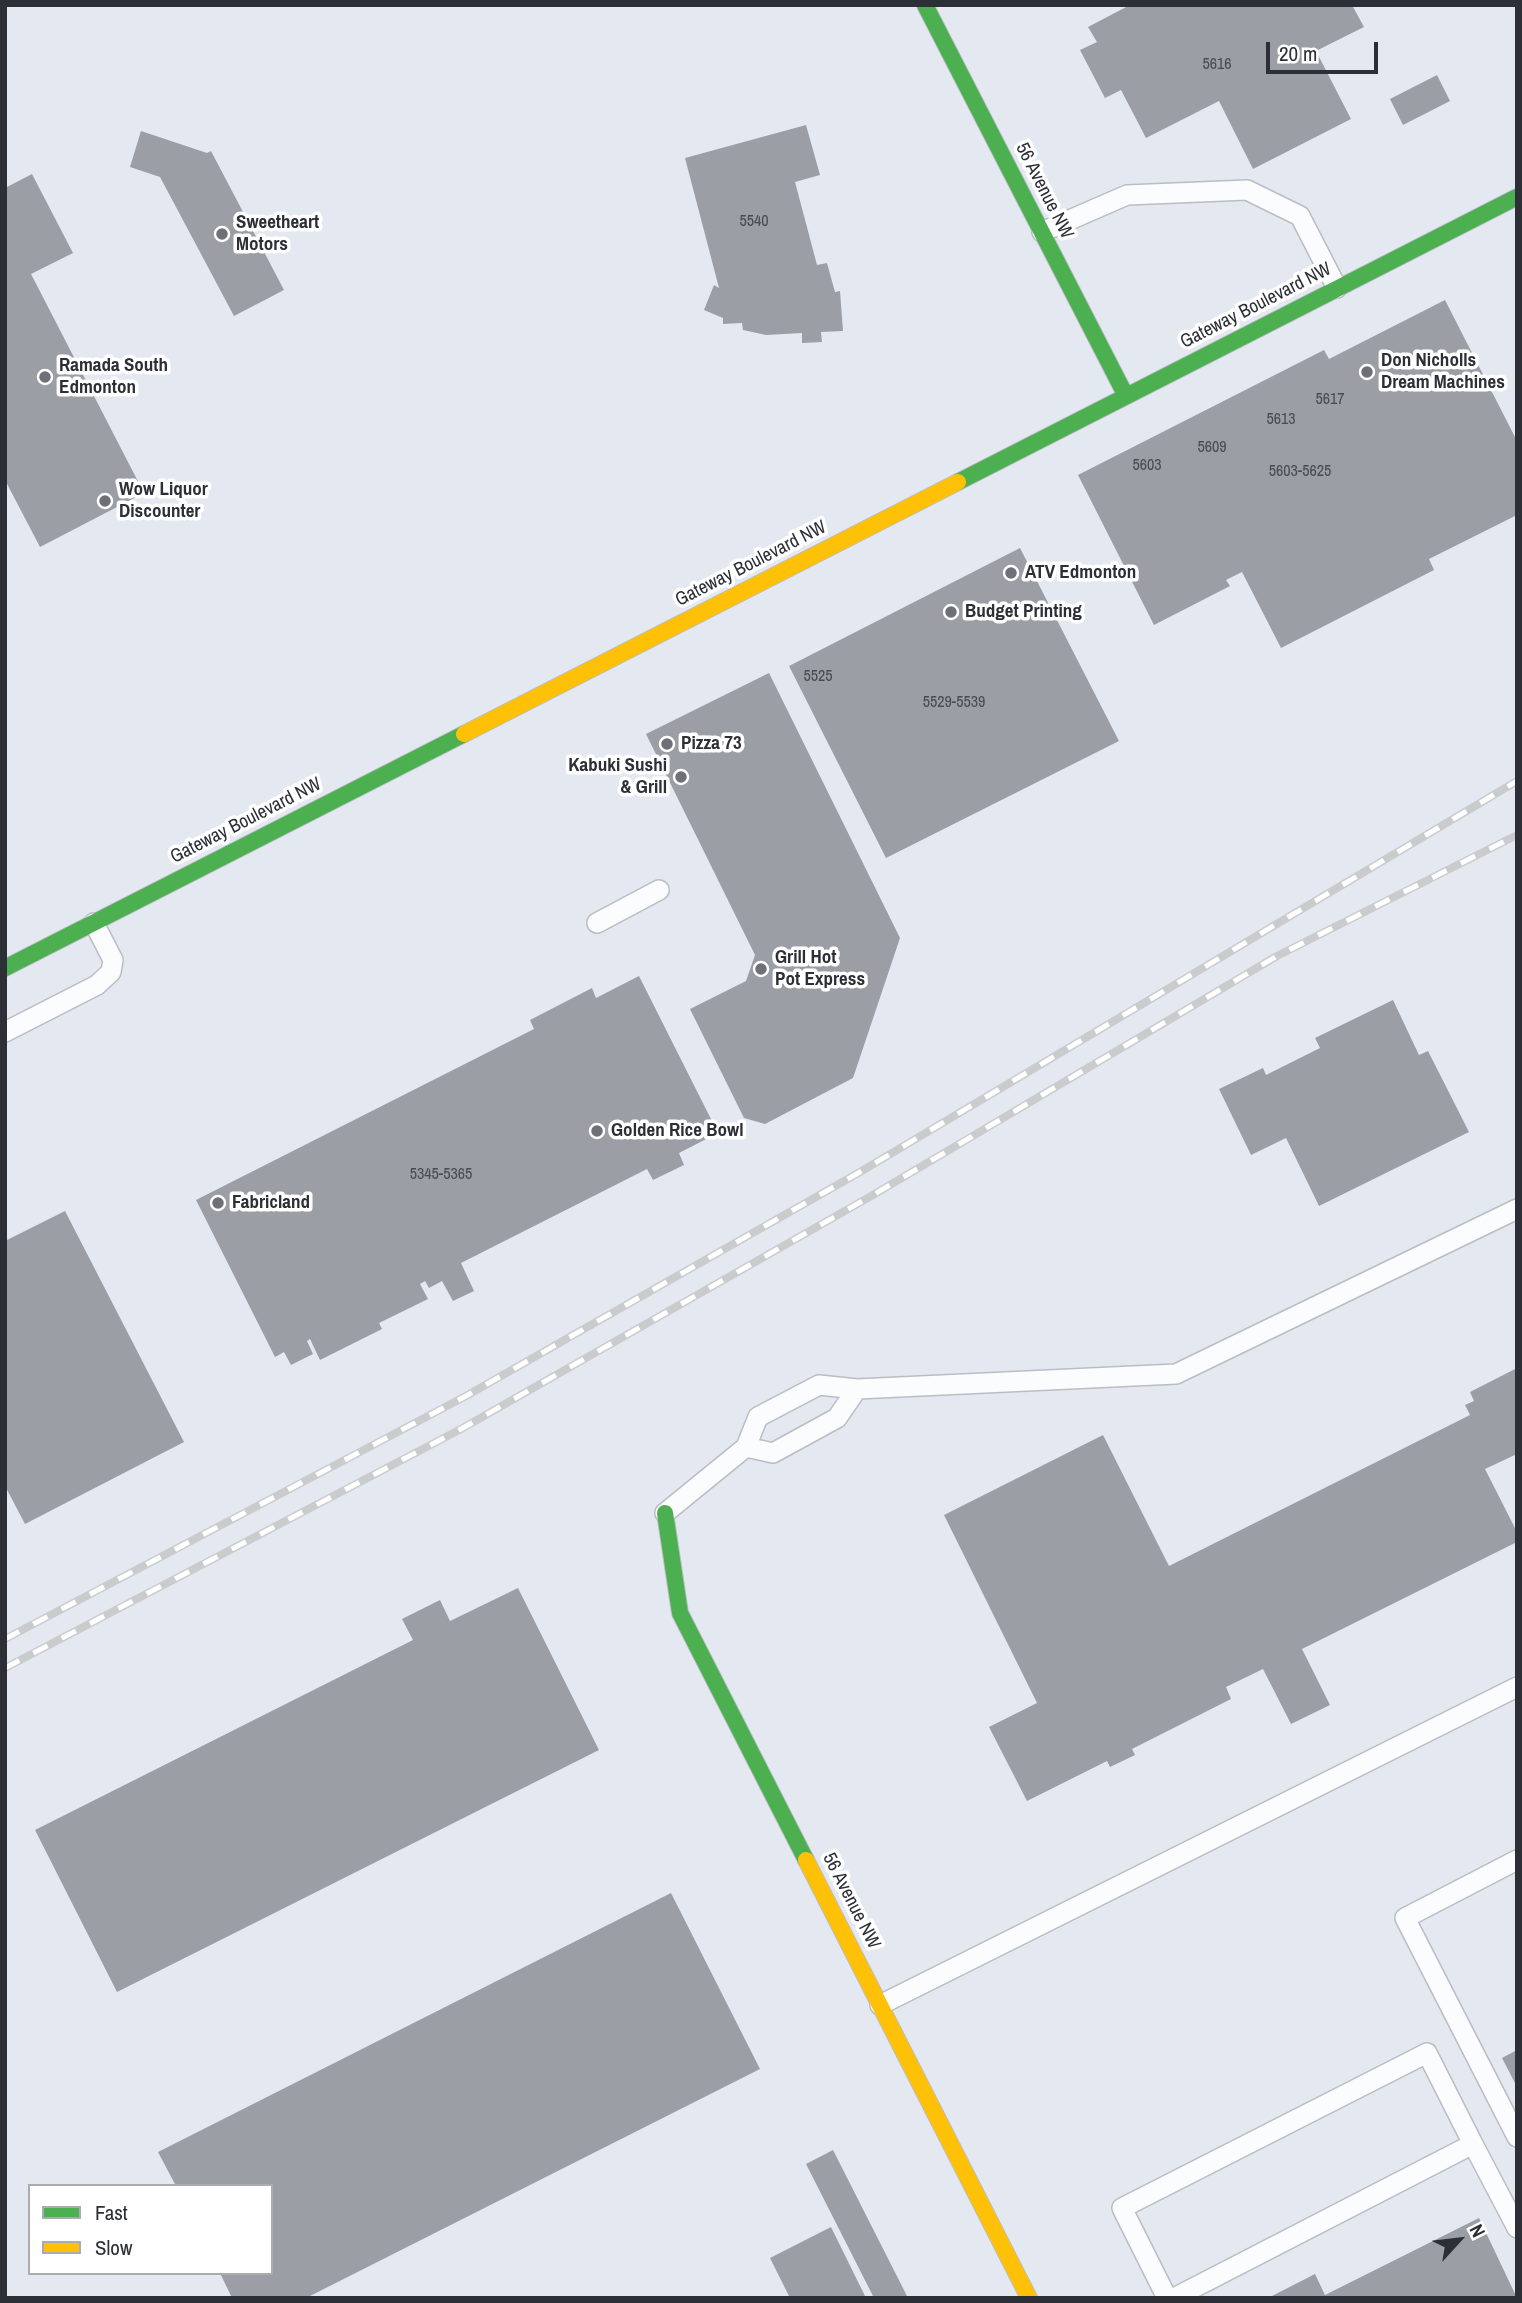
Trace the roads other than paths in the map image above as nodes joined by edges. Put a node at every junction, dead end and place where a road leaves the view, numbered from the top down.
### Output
1 (925, 5) edge
2 (1517, 197) edge
3 (1042, 232) junction
4 (1337, 288) junction
5 (1126, 396) junction
6 (659, 890) dead end
7 (94, 922) junction
8 (597, 923) dead end
9 (5, 968) edge
10 (5, 1032) edge
11 (1517, 1209) edge
12 (857, 1388) junction
13 (746, 1447) junction
14 (665, 1513) joint
15 (1517, 1686) edge
16 (1517, 1860) edge
17 (880, 2005) junction
18 (1517, 2137) edge
19 (1473, 2144) junction
20 (1517, 2228) edge
21 (1029, 2298) edge
22 (1167, 2298) edge
23 (1174, 2298) edge

1 - 3 main road, 56 Avenue NW
2 - 4 main road, Gateway Boulevard NW
3 - 4 lane
3 - 5 main road, 56 Avenue NW
4 - 5 main road, Gateway Boulevard NW
5 - 7 main road, Gateway Boulevard NW
6 - 8 lane
7 - 9 main road, Gateway Boulevard NW
7 - 10 lane
11 - 12 lane
12 - 13 lane
12 - 13 lane
13 - 14 lane
14 - 17 main road, 56 Avenue NW
15 - 17 lane
16 - 18 lane
17 - 21 main road, 56 Avenue NW
19 - 20 lane
19 - 22 lane
19 - 23 lane

